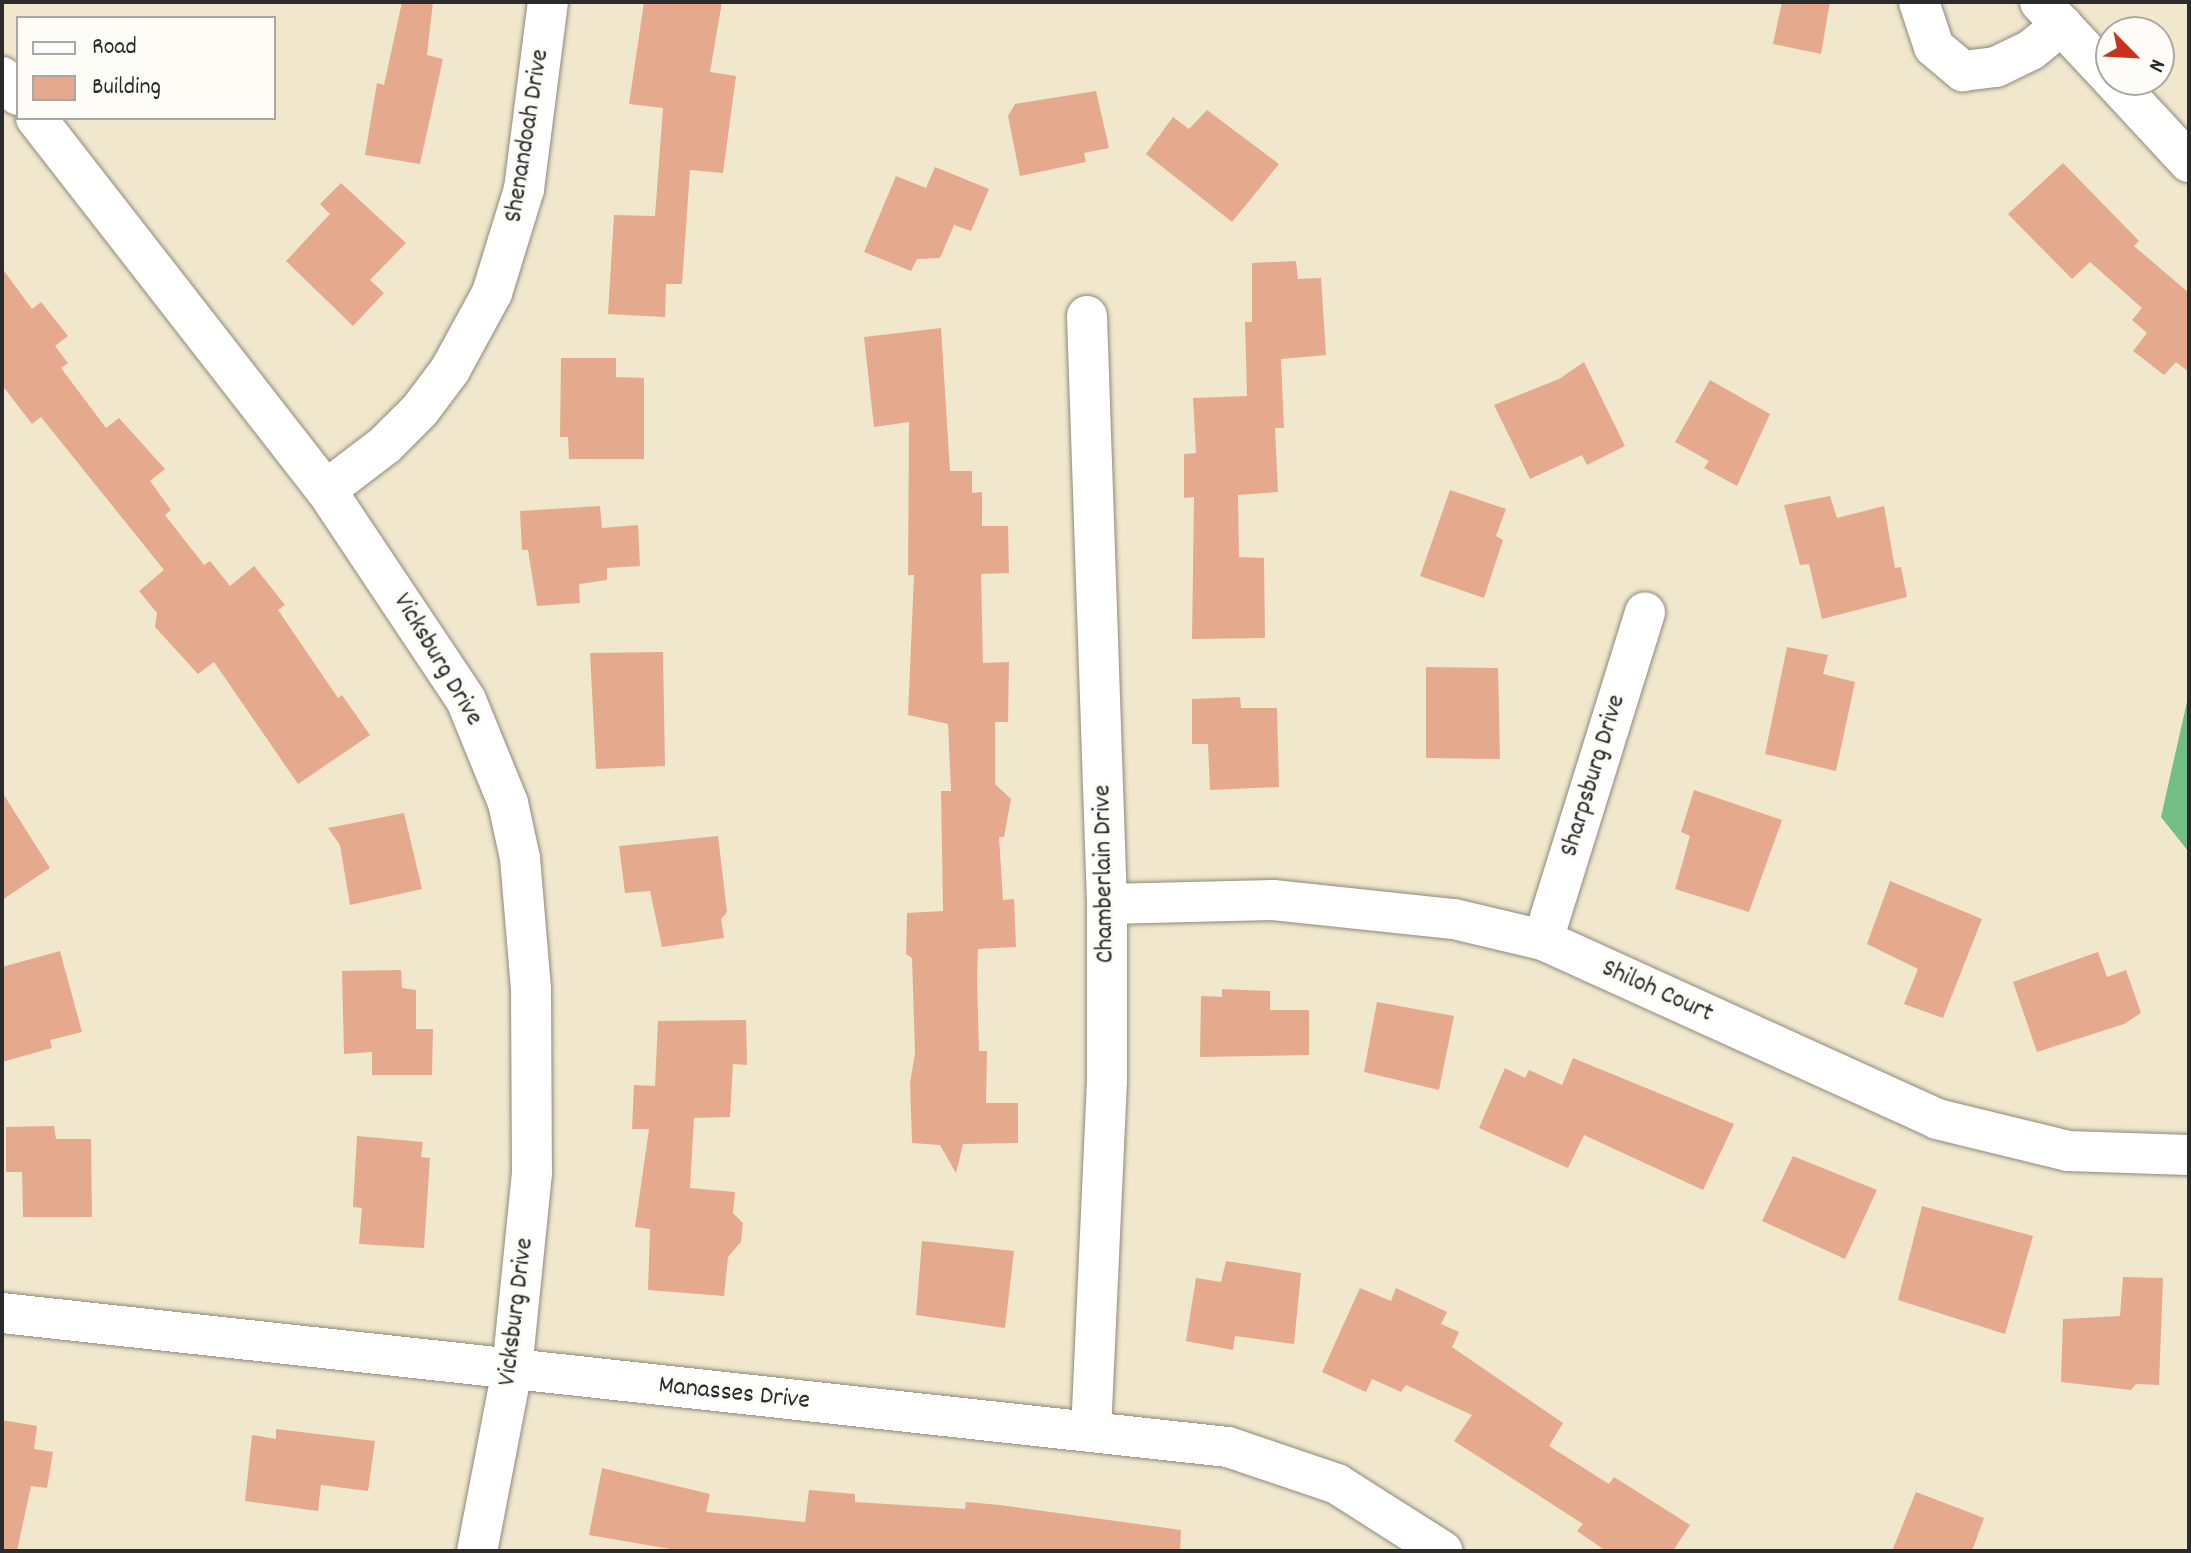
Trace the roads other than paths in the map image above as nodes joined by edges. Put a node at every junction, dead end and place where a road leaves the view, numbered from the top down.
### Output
1 (548, 2) edge
2 (1919, 2) edge
3 (2051, 14) edge
4 (2095, 61) edge
5 (2, 77) edge
6 (16, 93) edge
7 (2128, 96) edge
8 (38, 120) edge
9 (2189, 162) edge
10 (1087, 316) dead end
11 (326, 490) junction
12 (1645, 612) dead end
13 (1107, 904) junction
14 (1543, 940) junction
15 (2189, 1155) edge
16 (2, 1313) edge
17 (512, 1370) junction
18 (1091, 1431) junction
19 (477, 1551) edge
20 (1442, 1551) edge

1 - 11 street, Shenandoah Drive
2 - 3 street
3 - 4 street
5 - 6 street
7 - 9 street
8 - 11 street, Vicksburg Drive
10 - 13 street, Chamberlain Drive
11 - 17 street, Vicksburg Drive
12 - 14 street, Sharpsburg Drive
13 - 14 street, Shiloh Court
13 - 18 street, Chamberlain Drive
14 - 15 street, Shiloh Court
16 - 17 street, Manasses Drive
17 - 18 street, Manasses Drive
17 - 19 street, Vicksburg Drive
18 - 20 street, Manasses Drive

